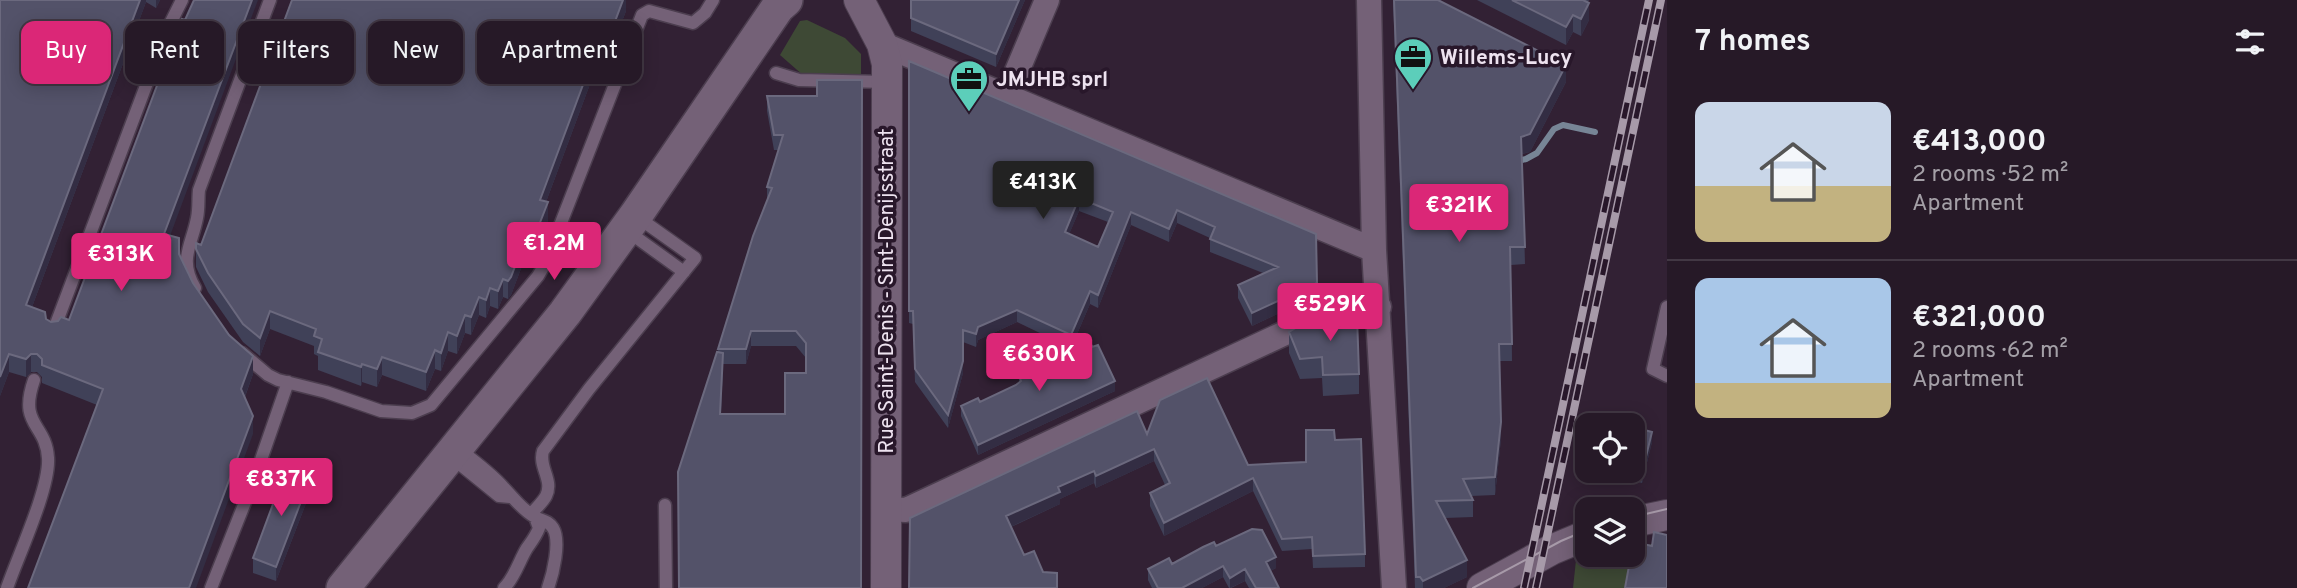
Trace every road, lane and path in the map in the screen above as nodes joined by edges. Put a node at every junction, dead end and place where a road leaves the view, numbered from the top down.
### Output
1 (182, 0) edge
2 (270, 0) edge
3 (713, 0) edge
4 (786, 0) edge
5 (859, 0) edge
6 (1047, 0) edge
7 (1369, 0) edge
8 (652, 6) edge
9 (882, 44) junction
10 (776, 73) dead end
11 (887, 82) junction
12 (1007, 95) junction
13 (631, 222) junction
14 (1374, 250) junction
15 (684, 272) junction
16 (200, 296) edge
17 (1379, 307) junction
18 (1667, 307) edge
19 (53, 332) edge
20 (236, 348) edge
21 (1667, 376) edge
22 (34, 380) dead end
23 (288, 382) junction
24 (453, 452) junction
25 (665, 505) dead end
26 (887, 509) junction
27 (1667, 515) edge
28 (533, 516) junction
29 (1645, 520) edge
30 (1575, 540) edge
31 (7, 588) edge
32 (211, 588) edge
33 (343, 588) edge
34 (504, 588) edge
35 (548, 588) edge
36 (666, 588) edge
37 (886, 588) edge
38 (1394, 588) edge
39 (1482, 588) edge

1 - 19 lane
2 - 16 lane
3 - 8 lane
4 - 13 main road
5 - 9 street, Rue Saint-Denis - Sint-Denijsstraat
6 - 12 street
7 - 14 street
8 - 23 lane
9 - 11 street, Rue Saint-Denis - Sint-Denijsstraat
9 - 12 street
10 - 11 lane
11 - 26 street, Rue Saint-Denis - Sint-Denijsstraat
12 - 14 street
13 - 15 lane
13 - 15 lane
13 - 24 main road
14 - 17 street
15 - 28 lane
17 - 26 street
17 - 38 street
18 - 21 lane
20 - 23 lane
22 - 31 lane
23 - 32 lane
24 - 28 lane
24 - 33 main road
25 - 36 lane
26 - 37 street, Rue Saint-Denis - Sint-Denijsstraat
27 - 29 street
28 - 34 lane
28 - 35 lane
30 - 39 street

